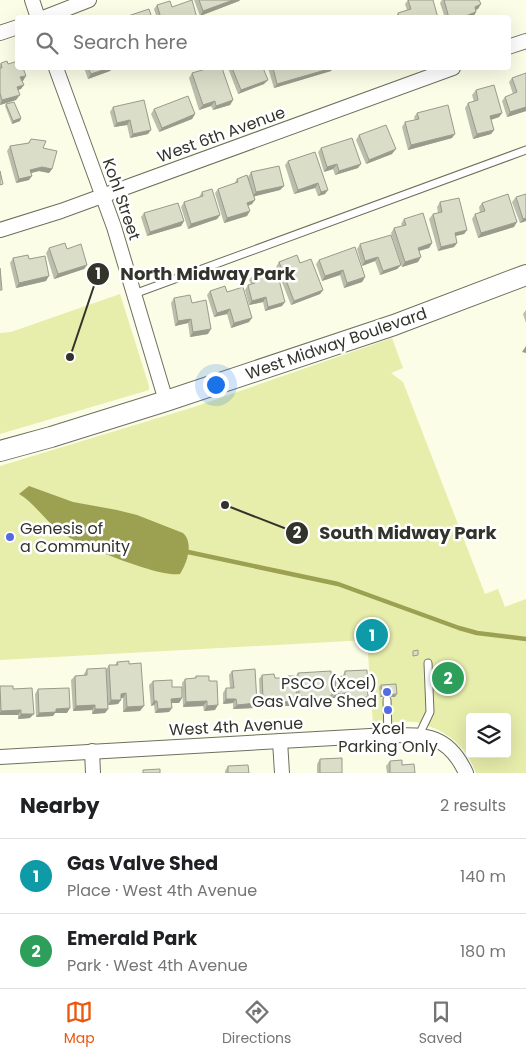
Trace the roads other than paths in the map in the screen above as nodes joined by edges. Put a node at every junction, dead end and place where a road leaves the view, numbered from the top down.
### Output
1 (32, 0) edge
2 (89, 0) edge
3 (37, 15) edge
4 (51, 15) edge
5 (15, 28) edge
6 (0, 33) edge
7 (526, 41) edge
8 (511, 46) edge
9 (57, 70) edge
10 (448, 70) edge
11 (526, 150) edge
12 (103, 196) junction
13 (0, 230) edge
14 (526, 274) edge
15 (134, 294) junction
16 (166, 401) junction
17 (0, 451) edge
18 (428, 663) dead end
19 (387, 700) edge
20 (388, 735) junction
21 (419, 735) junction
22 (280, 741) junction
23 (92, 751) junction
24 (0, 757) edge
25 (464, 769) edge
26 (93, 773) edge
27 (282, 773) edge

1 - 3 street
2 - 4 street
5 - 6 street
7 - 8 street
9 - 12 street, Kohl Street
10 - 12 street, West 6th Avenue
11 - 15 lane
12 - 13 street, West 6th Avenue
12 - 15 street, Kohl Street
14 - 16 main road, West Midway Boulevard
15 - 16 street, Kohl Street
16 - 17 main road, West Midway Boulevard
18 - 21 lane
19 - 20 lane
20 - 21 street, West 4th Avenue
20 - 22 street, West 4th Avenue
21 - 25 street, West 4th Avenue
22 - 23 street, West 4th Avenue
22 - 27 street
23 - 24 street, West 4th Avenue
23 - 26 street

